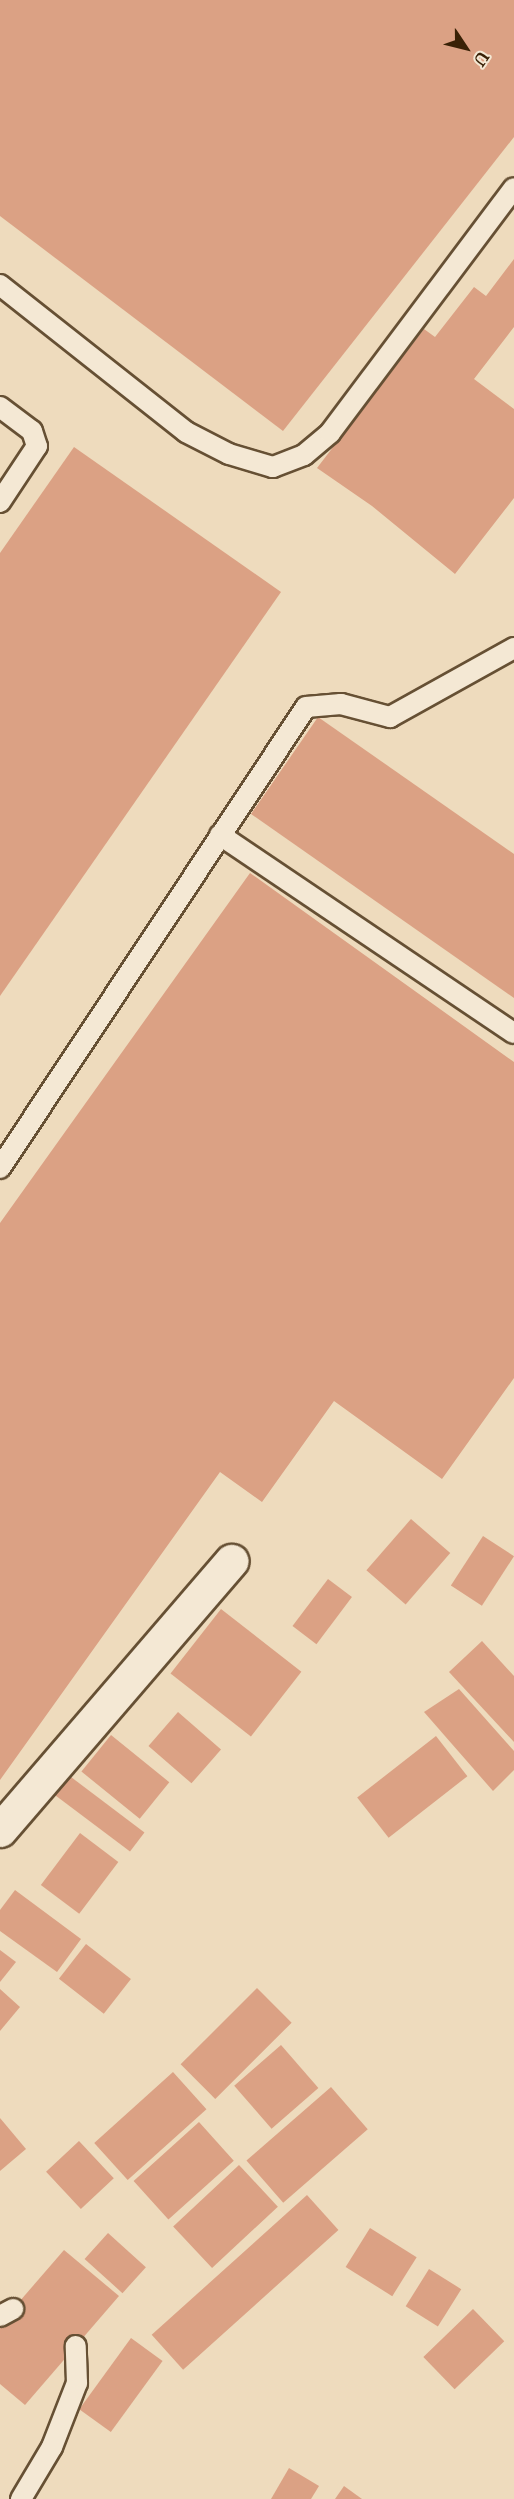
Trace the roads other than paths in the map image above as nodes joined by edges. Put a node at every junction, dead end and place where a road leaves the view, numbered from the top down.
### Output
1 (514, 188) edge
2 (0, 285) edge
3 (0, 407) edge
4 (0, 502) edge
5 (514, 648) edge
6 (220, 835) junction
7 (514, 1033) edge
8 (0, 1168) edge
9 (231, 1561) dead end
10 (0, 1830) edge
11 (76, 2346) dead end
12 (21, 2499) edge

1 - 2 lane
3 - 4 lane
5 - 6 lane
6 - 7 lane
6 - 8 lane
9 - 10 street
11 - 12 lane

